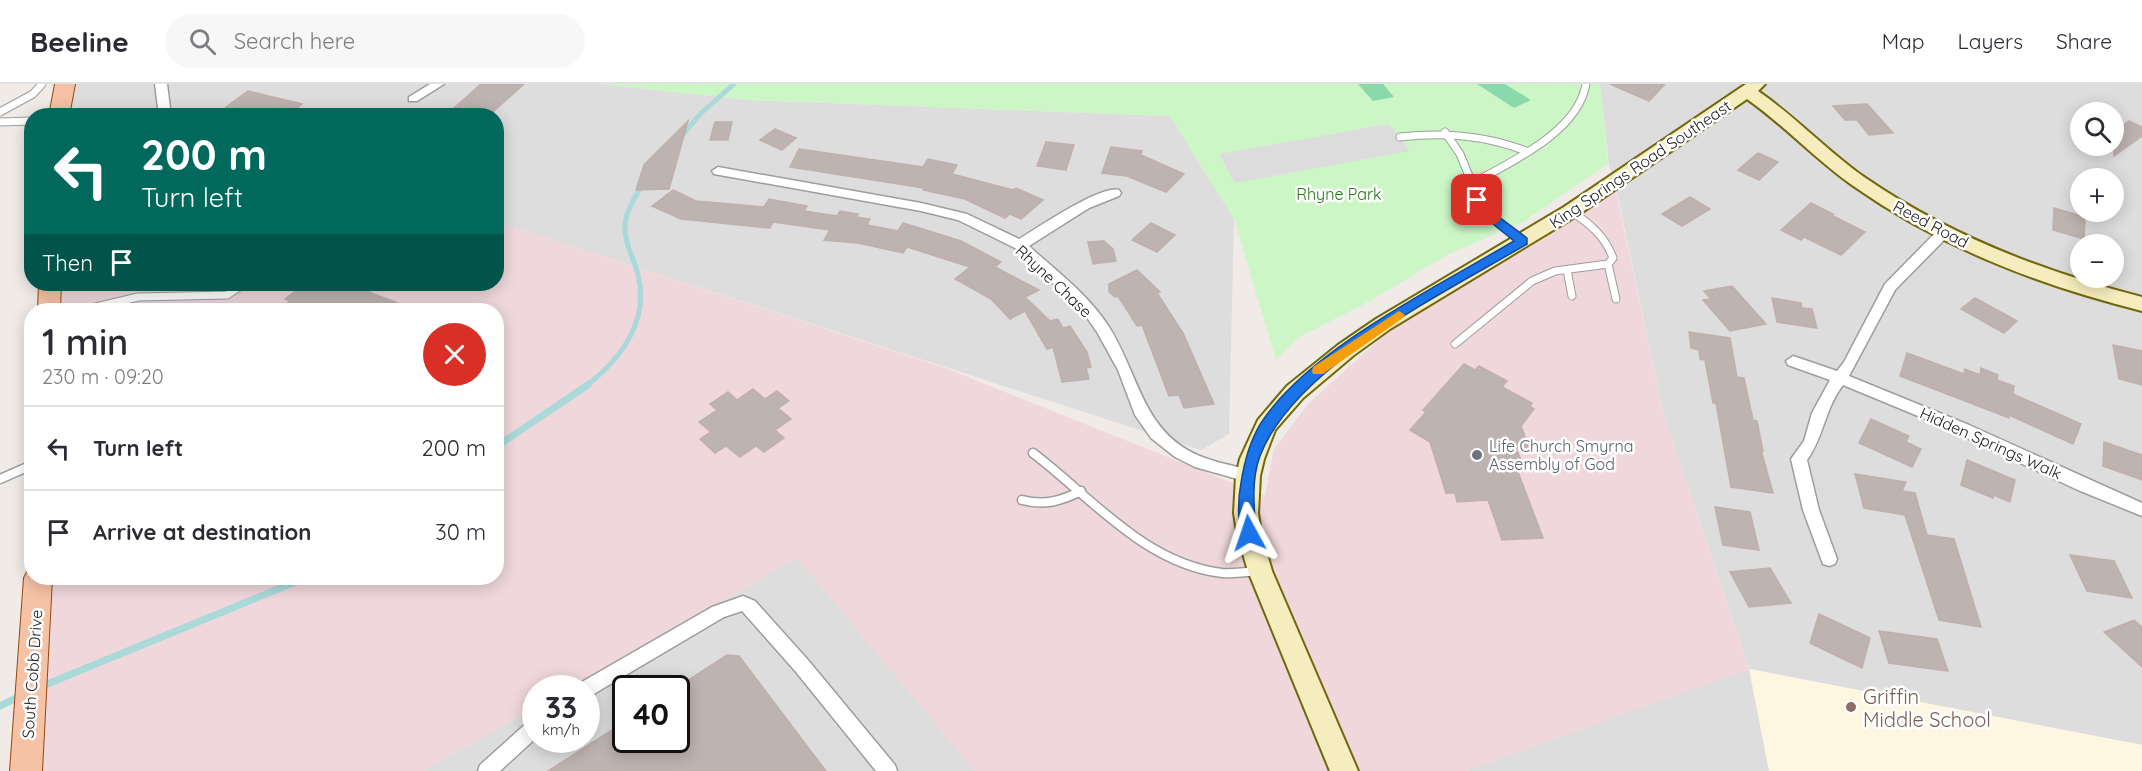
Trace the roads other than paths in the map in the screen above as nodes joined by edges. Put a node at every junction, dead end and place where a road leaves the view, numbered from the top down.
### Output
1 (42, 84) edge
2 (65, 84) edge
3 (160, 84) edge
4 (438, 84) edge
5 (1586, 84) edge
6 (1752, 88) edge
7 (413, 99) dead end
8 (60, 108) edge
9 (164, 108) edge
10 (0, 112) edge
11 (24, 121) edge
12 (0, 122) edge
13 (1445, 132) junction
14 (1400, 137) dead end
15 (1526, 151) junction
16 (718, 171) dead end
17 (1471, 184) junction
18 (1115, 193) dead end
19 (1571, 211) junction
20 (1943, 233) junction
21 (1522, 241) junction
22 (1020, 245) junction
23 (1608, 264) junction
24 (1567, 270) junction
25 (233, 291) edge
26 (1572, 296) dead end
27 (1616, 299) dead end
28 (113, 303) edge
29 (2142, 304) edge
30 (1455, 344) dead end
31 (1793, 361) dead end
32 (1840, 378) junction
33 (1033, 453) dead end
34 (24, 468) edge
35 (1248, 476) junction
36 (0, 479) edge
37 (1081, 491) junction
38 (1022, 500) dead end
39 (2142, 510) edge
40 (1829, 559) dead end
41 (1260, 571) junction
42 (38, 585) edge
43 (600, 681) edge
44 (522, 739) edge
45 (26, 771) edge
46 (487, 771) edge
47 (888, 771) edge
48 (1344, 771) edge

1 - 10 lane
2 - 8 main road
3 - 9 street
4 - 7 street
5 - 15 lane
6 - 19 street, King Springs Road Southeast
6 - 20 street, Reed Road
11 - 12 lane
13 - 14 lane
13 - 15 lane
13 - 17 lane
15 - 17 lane
16 - 22 street, Rhyne Chase
17 - 21 lane
18 - 22 street
19 - 21 street, King Springs Road Southeast
19 - 23 lane
20 - 29 street, Reed Road
20 - 32 street
21 - 35 street, King Springs Road Southeast
22 - 35 street, Rhyne Chase
23 - 24 lane
23 - 27 lane
24 - 26 lane
24 - 30 lane
25 - 28 lane
31 - 32 street, Hidden Springs Walk
32 - 39 street, Hidden Springs Walk
32 - 40 street
33 - 37 lane
34 - 36 lane
35 - 41 street, King Springs Road Southeast
37 - 38 lane
37 - 41 lane
41 - 48 street, King Springs Road Southeast
42 - 45 main road, South Cobb Drive
43 - 47 street
44 - 46 street

